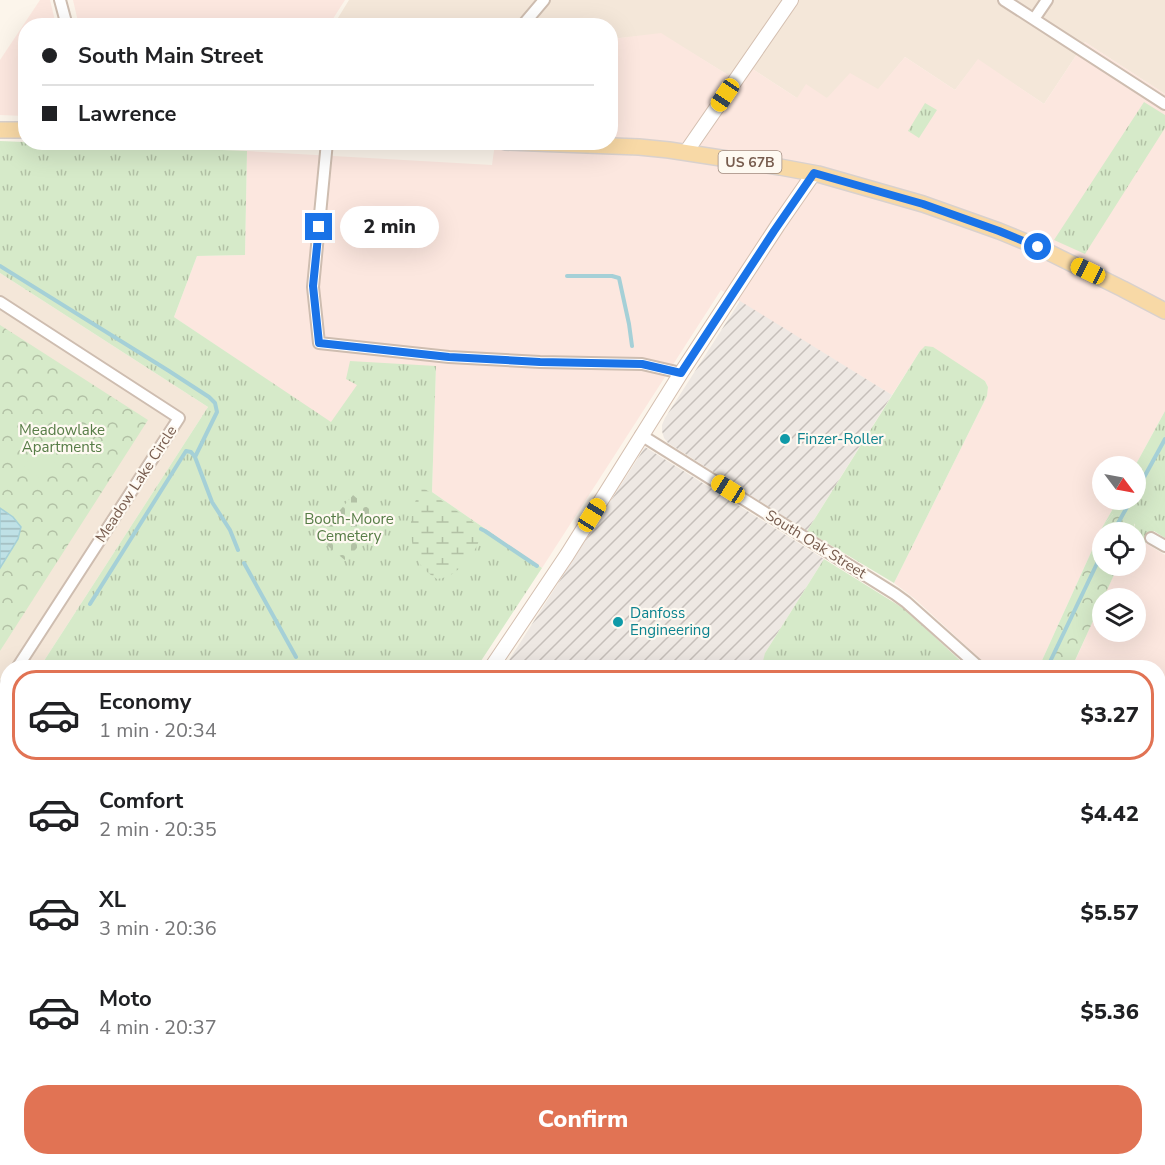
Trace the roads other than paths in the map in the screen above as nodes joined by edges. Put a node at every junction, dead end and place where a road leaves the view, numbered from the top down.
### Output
1 (60, 0) edge
2 (544, 0) edge
3 (791, 0) edge
4 (1004, 0) edge
5 (1047, 0) edge
6 (64, 18) edge
7 (529, 18) edge
8 (1034, 19) junction
9 (1165, 104) edge
10 (0, 130) edge
11 (18, 130) edge
12 (618, 146) edge
13 (326, 150) edge
14 (686, 152) junction
15 (814, 173) junction
16 (0, 302) edge
17 (1165, 311) edge
18 (681, 373) junction
19 (641, 435) junction
20 (1151, 538) dead end
21 (1165, 546) edge
22 (22, 660) edge
23 (496, 660) edge
24 (971, 660) edge

1 - 6 street
2 - 7 street
3 - 14 street
4 - 8 street
5 - 8 street
8 - 9 street
10 - 11 main road
12 - 14 main road, US 67B
13 - 18 street
14 - 15 main road, US 67B
15 - 17 main road, US 67B
15 - 18 street
16 - 22 street, Meadow Lake Circle
18 - 19 street
19 - 23 street
19 - 24 street, South Oak Street
20 - 21 street

